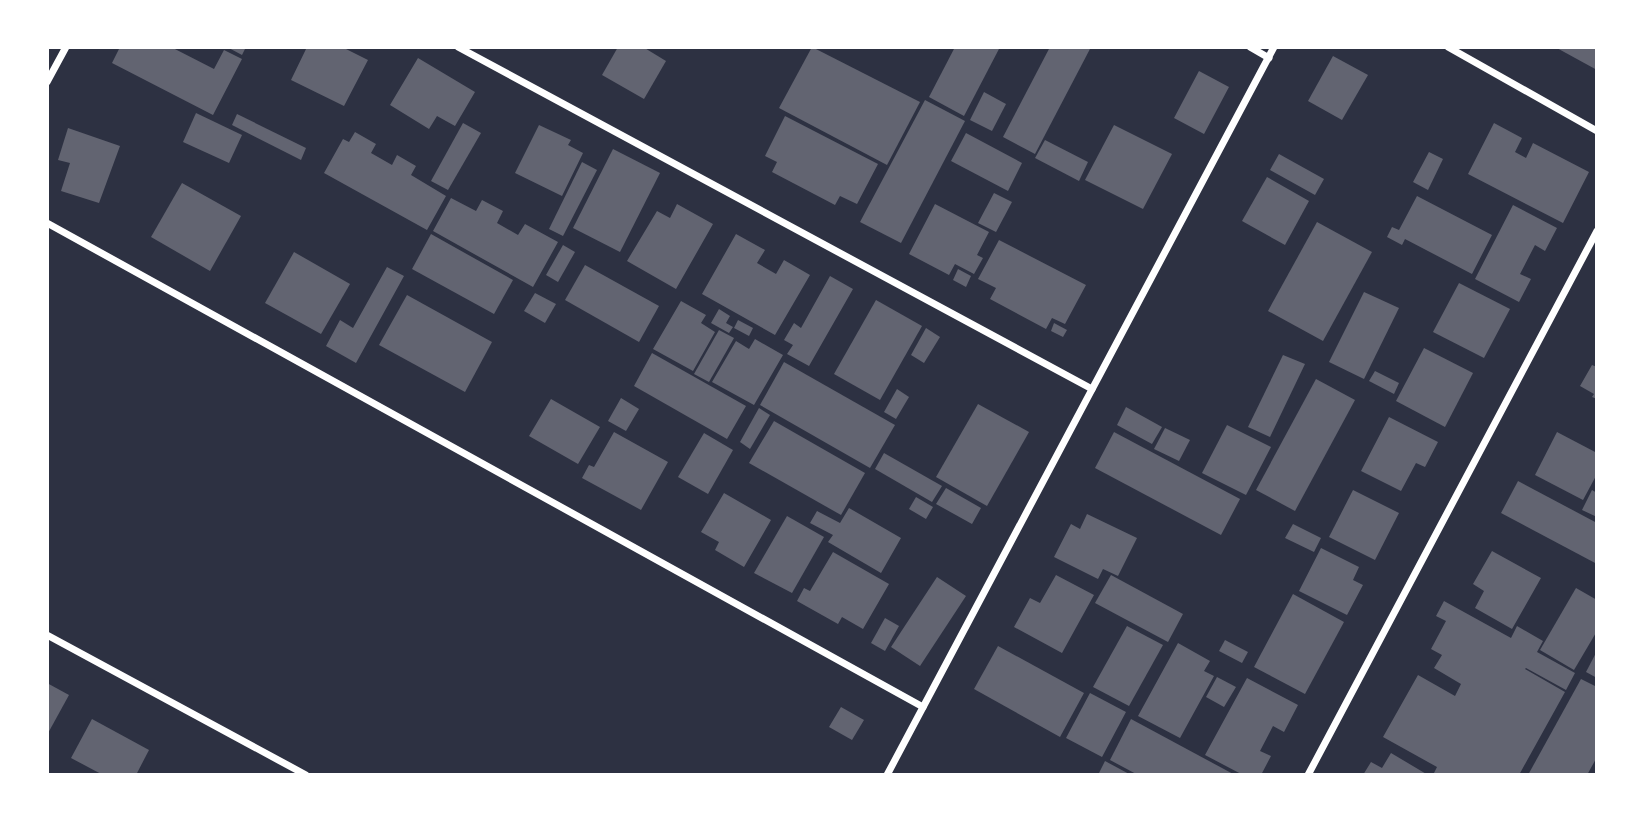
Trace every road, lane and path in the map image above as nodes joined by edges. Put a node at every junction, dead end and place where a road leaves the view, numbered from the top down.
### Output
1 (66, 47) edge
2 (458, 47) edge
3 (1250, 47) edge
4 (1274, 47) edge
5 (1448, 47) edge
6 (1269, 58) junction
7 (47, 82) edge
8 (1597, 131) edge
9 (47, 223) edge
10 (1597, 231) edge
11 (1092, 388) junction
12 (47, 635) edge
13 (923, 706) junction
14 (306, 775) edge
15 (887, 775) edge
16 (1308, 775) edge

1 - 7 street
2 - 11 street
3 - 6 street
4 - 6 street
5 - 8 street
6 - 11 street
9 - 13 street
10 - 16 street
11 - 13 street
12 - 14 street
13 - 15 street

